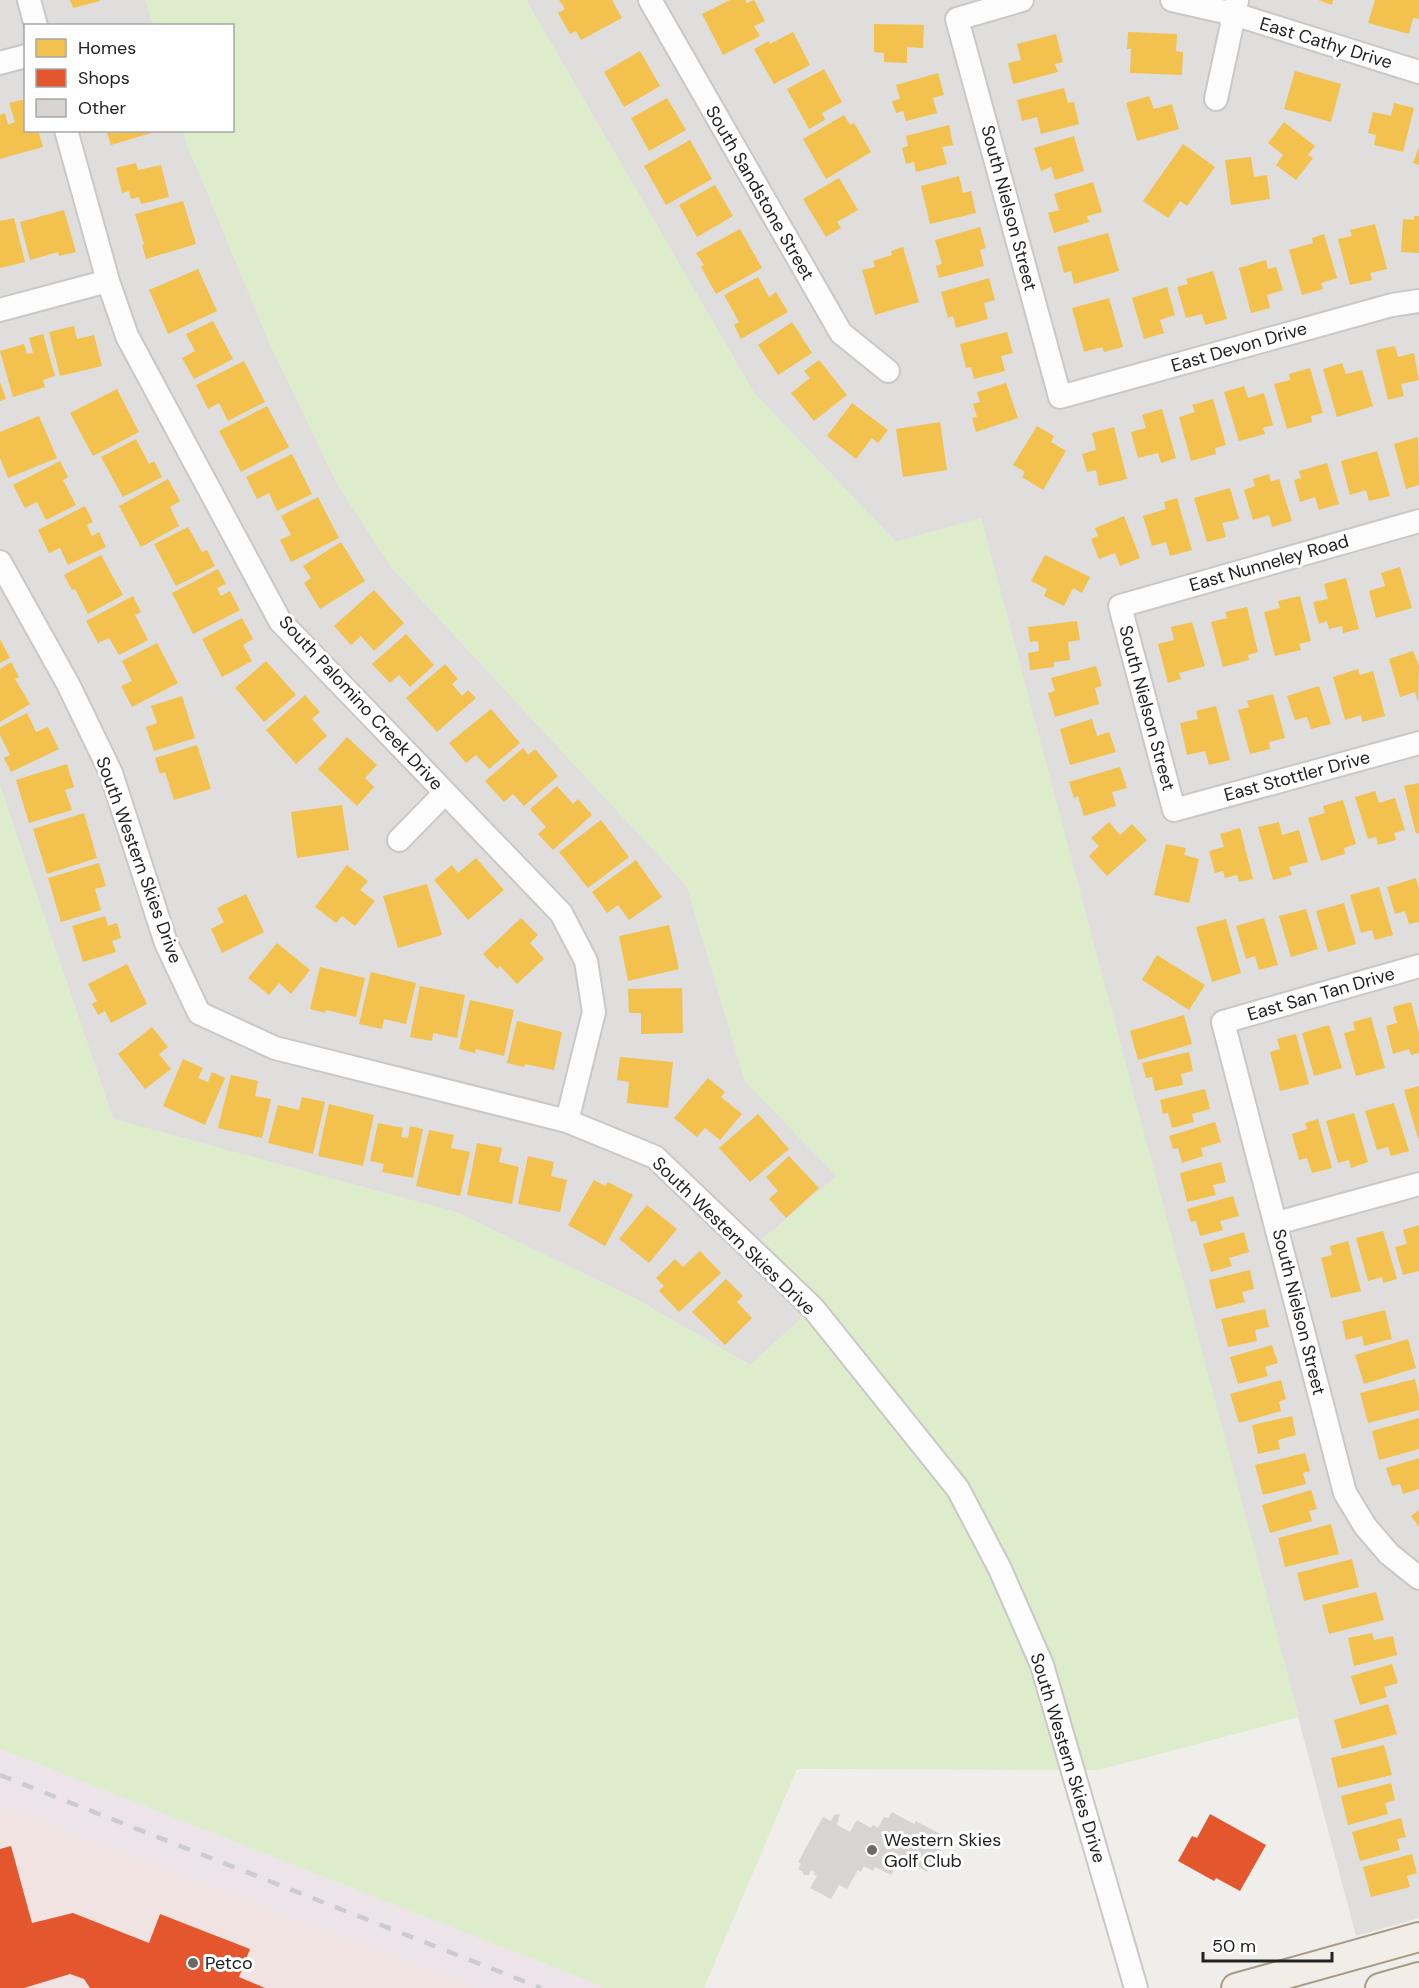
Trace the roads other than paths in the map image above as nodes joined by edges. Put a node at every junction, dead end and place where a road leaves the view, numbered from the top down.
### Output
1 (29, 0) edge
2 (650, 0) edge
3 (1022, 0) edge
4 (1172, 0) edge
5 (1235, 7) edge
6 (35, 24) edge
7 (24, 57) edge
8 (0, 63) edge
9 (1419, 72) edge
10 (1216, 99) dead end
11 (67, 132) edge
12 (108, 281) junction
13 (1419, 301) edge
14 (0, 310) edge
15 (888, 371) dead end
16 (1060, 397) joint
17 (1419, 521) edge
18 (0, 562) edge
19 (1120, 606) joint
20 (1419, 743) edge
21 (445, 793) junction
22 (1174, 810) joint
23 (399, 840) dead end
24 (1419, 966) edge
25 (1223, 1022) joint
26 (567, 1121) junction
27 (1419, 1184) edge
28 (1277, 1223) junction
29 (1419, 1578) edge
30 (1419, 1937) edge
31 (1419, 1977) edge
32 (1136, 1988) edge
33 (1236, 1988) edge
34 (1380, 1988) edge

1 - 6 street
2 - 15 street, South Sandstone Street
3 - 16 street, South Nielson Street
4 - 5 street, East Cathy Drive
5 - 9 street, East Cathy Drive
5 - 10 street, East Cathy Drive
7 - 8 street
11 - 12 street, South Palomino Creek Drive
12 - 14 street
12 - 21 street, South Palomino Creek Drive
13 - 16 street, East Devon Drive
17 - 19 street, East Nunneley Road
18 - 26 street, South Western Skies Drive
19 - 22 street, South Nielson Street
20 - 22 street, East Stottler Drive
21 - 23 street
21 - 26 street, South Palomino Creek Drive
24 - 25 street, East San Tan Drive
25 - 28 street, South Nielson Street
26 - 32 street, South Western Skies Drive
27 - 28 street
28 - 29 street, South Nielson Street
30 - 33 main road
31 - 34 main road

